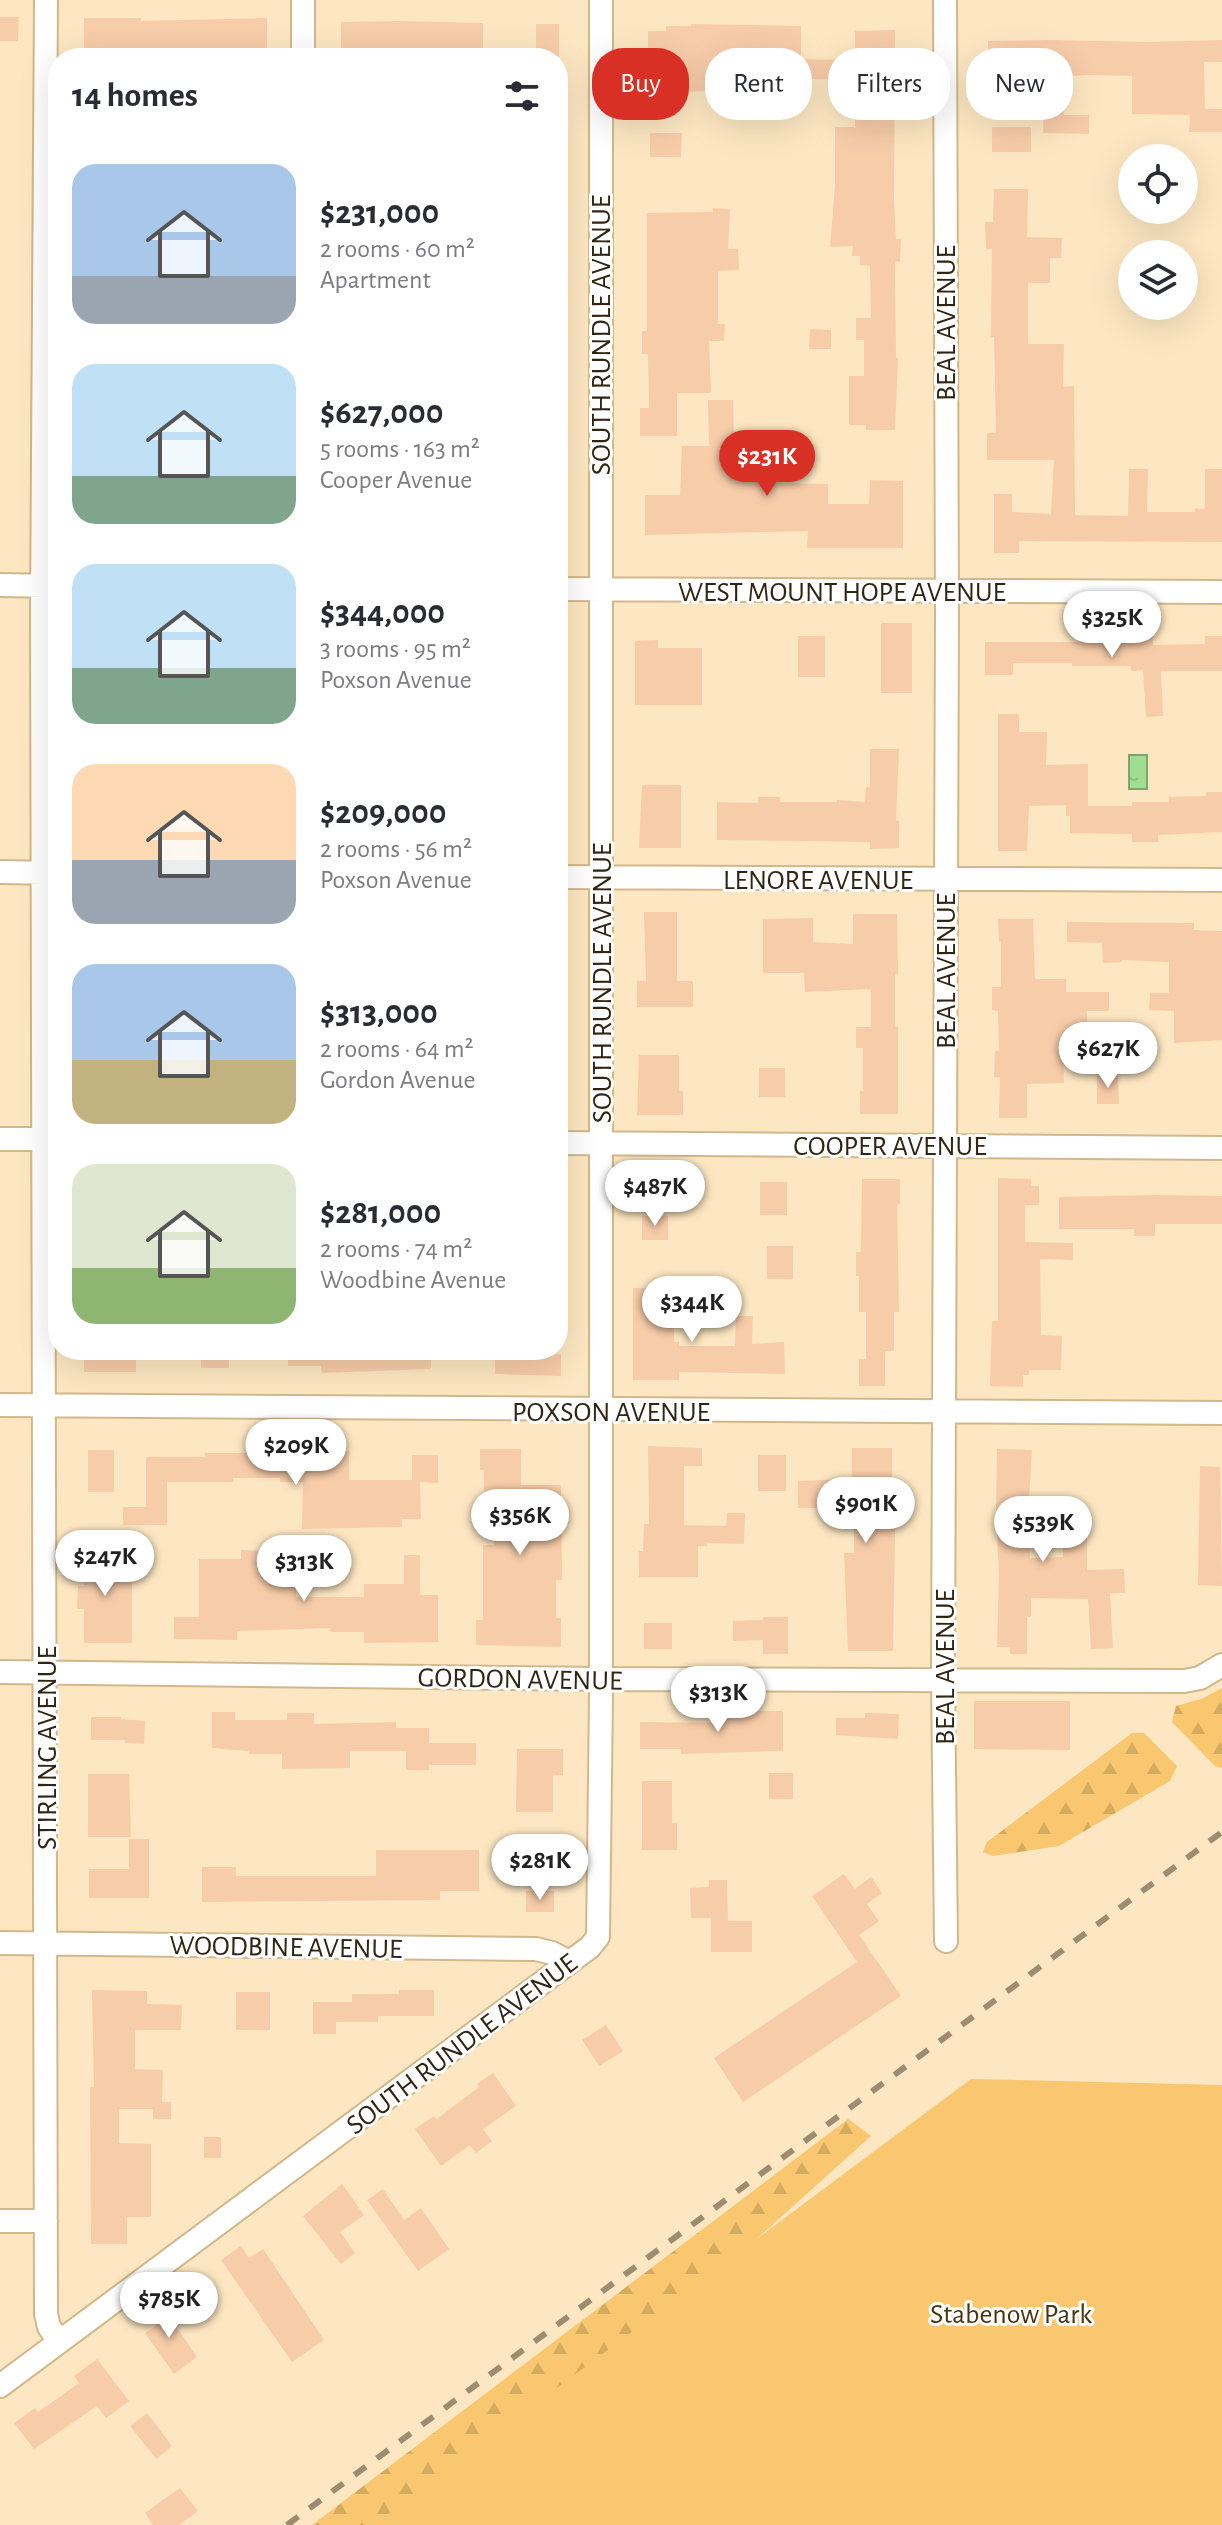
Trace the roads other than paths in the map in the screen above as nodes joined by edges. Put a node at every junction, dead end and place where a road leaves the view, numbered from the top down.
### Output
1 (46, 0) edge
2 (303, 0) edge
3 (601, 0) edge
4 (945, 0) edge
5 (303, 48) edge
6 (48, 293) edge
7 (0, 585) edge
8 (48, 586) edge
9 (568, 589) edge
10 (600, 589) junction
11 (946, 592) junction
12 (1222, 592) edge
13 (0, 872) edge
14 (48, 872) edge
15 (568, 877) edge
16 (601, 877) junction
17 (945, 879) junction
18 (1222, 880) edge
19 (0, 1139) edge
20 (48, 1139) edge
21 (568, 1143) edge
22 (601, 1143) junction
23 (945, 1145) junction
24 (1222, 1148) edge
25 (48, 1253) edge
26 (0, 1405) edge
27 (44, 1406) junction
28 (600, 1411) junction
29 (944, 1412) junction
30 (1222, 1413) edge
31 (1222, 1665) edge
32 (0, 1672) edge
33 (45, 1673) junction
34 (601, 1679) junction
35 (943, 1679) junction
36 (946, 1941) dead end
37 (0, 1943) edge
38 (46, 1944) junction
39 (569, 1962) junction
40 (0, 2221) edge
41 (46, 2221) junction
42 (59, 2341) junction
43 (0, 2386) edge

1 - 6 street, STIRLING AVENUE
2 - 5 street
3 - 10 street, SOUTH RUNDLE AVENUE
4 - 11 street, BEAL AVENUE
7 - 8 street
9 - 10 street, WEST MOUNT HOPE AVENUE
10 - 11 street, WEST MOUNT HOPE AVENUE
10 - 16 street, SOUTH RUNDLE AVENUE
11 - 12 street, WEST MOUNT HOPE AVENUE
11 - 17 street, BEAL AVENUE
13 - 14 street
15 - 16 street, LENORE AVENUE
16 - 17 street, LENORE AVENUE
16 - 22 street, SOUTH RUNDLE AVENUE
17 - 18 street, LENORE AVENUE
17 - 23 street, BEAL AVENUE
19 - 20 street
21 - 22 street, COOPER AVENUE
22 - 23 street, COOPER AVENUE
22 - 28 street, SOUTH RUNDLE AVENUE
23 - 24 street, COOPER AVENUE
23 - 29 street, BEAL AVENUE
25 - 27 street, STIRLING AVENUE
26 - 27 street, POXSON AVENUE
27 - 28 street, POXSON AVENUE
27 - 33 street, STIRLING AVENUE
28 - 29 street, POXSON AVENUE
28 - 34 street, SOUTH RUNDLE AVENUE
29 - 30 street, POXSON AVENUE
29 - 35 street, BEAL AVENUE
31 - 35 street, GORDON AVENUE
32 - 33 street, GORDON AVENUE
33 - 34 street, GORDON AVENUE
33 - 38 street, STIRLING AVENUE
34 - 35 street, GORDON AVENUE
34 - 39 street, SOUTH RUNDLE AVENUE
35 - 36 street, BEAL AVENUE
37 - 38 street, WOODBINE AVENUE
38 - 39 street, WOODBINE AVENUE
38 - 41 street, STIRLING AVENUE
39 - 42 street, SOUTH RUNDLE AVENUE
40 - 41 street
41 - 42 street, STIRLING AVENUE
42 - 43 street, SOUTH RUNDLE AVENUE

